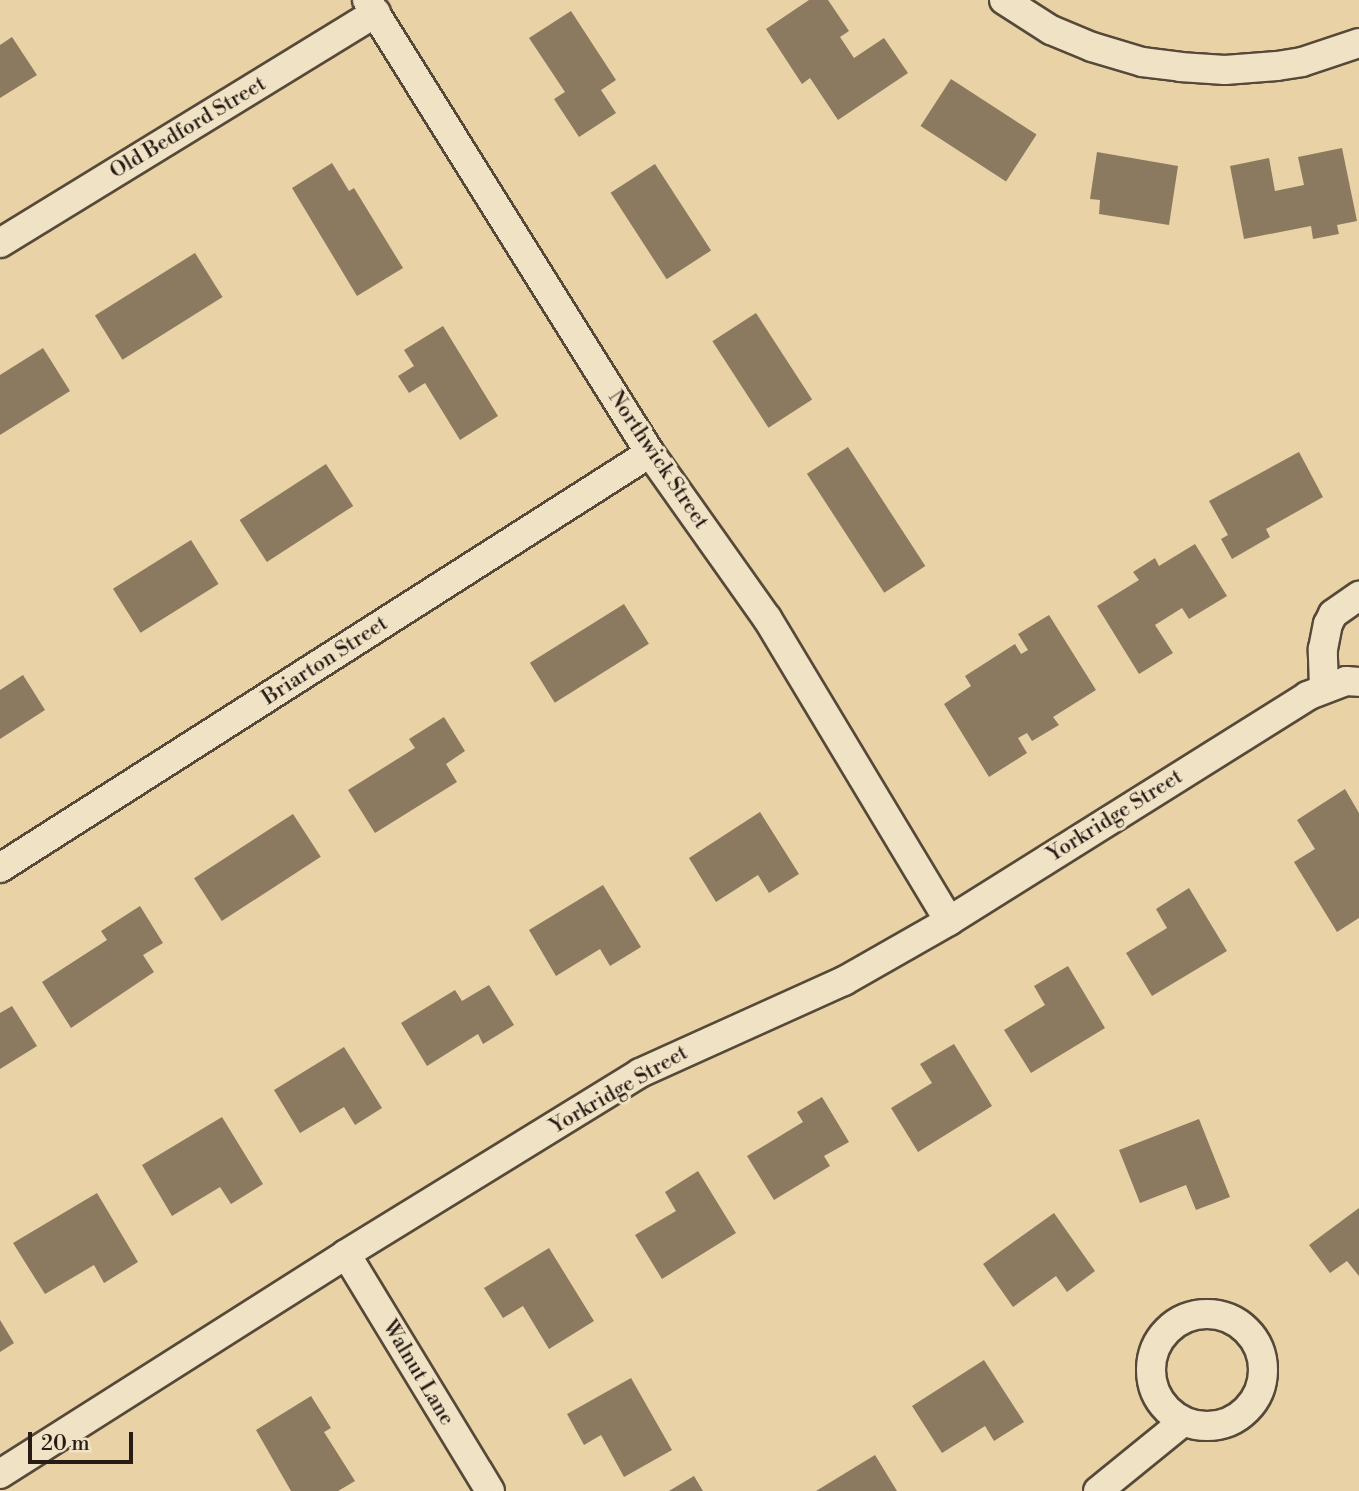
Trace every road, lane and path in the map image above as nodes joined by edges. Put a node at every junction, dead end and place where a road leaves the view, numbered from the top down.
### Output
1 (1004, 0) edge
2 (371, 7) edge
3 (1359, 43) edge
4 (0, 243) edge
5 (650, 453) junction
6 (1359, 596) edge
7 (1359, 682) edge
8 (1324, 687) junction
9 (0, 868) edge
10 (949, 921) junction
11 (346, 1254) junction
12 (1183, 1422) junction
13 (0, 1474) edge
14 (491, 1491) edge
15 (1098, 1491) edge

1 - 3 street
2 - 4 street, Old Bedford Street
2 - 5 street, Northwick Street
5 - 9 street, Briarton Street
5 - 10 street, Northwick Street
6 - 8 street
7 - 8 street, Yorkridge Street
8 - 10 street, Yorkridge Street
10 - 11 street, Yorkridge Street
11 - 13 street, Yorkridge Street
11 - 14 street, Walnut Lane
12 - 12 street
12 - 15 street

